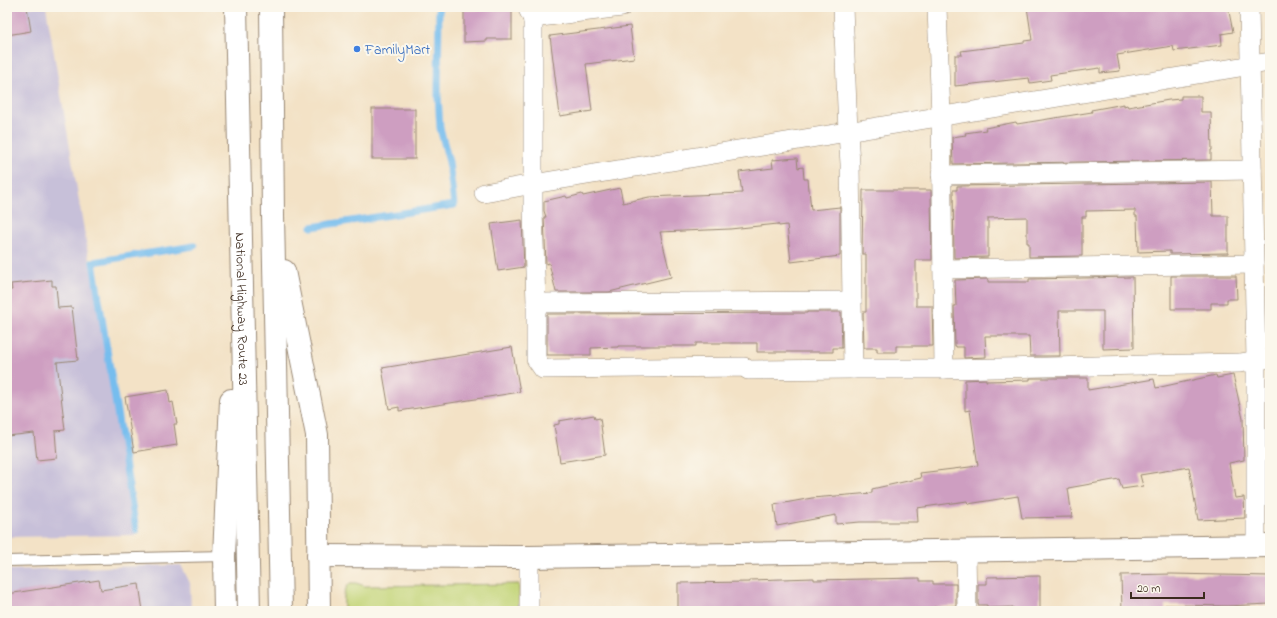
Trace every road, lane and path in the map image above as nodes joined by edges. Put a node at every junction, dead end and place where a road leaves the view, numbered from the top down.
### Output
1 (236, 7) edge
2 (271, 7) edge
3 (622, 7) edge
4 (843, 7) edge
5 (937, 7) edge
6 (1249, 7) edge
7 (530, 13) edge
8 (1270, 62) edge
9 (1250, 66) junction
10 (941, 116) junction
11 (848, 132) junction
12 (1252, 170) junction
13 (941, 175) junction
14 (533, 184) junction
15 (484, 193) dead end
16 (273, 215) junction
17 (240, 216) junction
18 (1254, 264) junction
19 (943, 269) junction
20 (852, 301) junction
21 (536, 303) junction
22 (1263, 360) edge
23 (853, 369) junction
24 (944, 369) junction
25 (1263, 546) edge
26 (966, 550) junction
27 (224, 556) junction
28 (318, 556) junction
29 (528, 557) junction
30 (7, 561) edge
31 (225, 611) edge
32 (249, 611) edge
33 (281, 611) edge
34 (319, 611) edge
35 (529, 611) edge
36 (967, 611) edge

1 - 17 main road, National Highway Route 23
2 - 16 main road
3 - 7 street
4 - 11 street
5 - 10 street
6 - 9 street
7 - 14 street
8 - 9 street
9 - 10 street
9 - 12 street
10 - 11 street
10 - 13 street
11 - 14 street
11 - 20 street
12 - 13 street
12 - 18 street
13 - 19 street
14 - 15 street
14 - 21 street
16 - 28 main road
16 - 33 main road
17 - 27 main road
17 - 32 main road, National Highway Route 23
18 - 19 street
18 - 22 street
19 - 24 street
20 - 21 street
20 - 23 street
21 - 23 street
22 - 24 street
22 - 25 street
23 - 24 street
25 - 26 main road
26 - 29 main road
26 - 36 street
27 - 30 lane
27 - 31 main road
28 - 29 main road
28 - 34 main road
29 - 35 street

